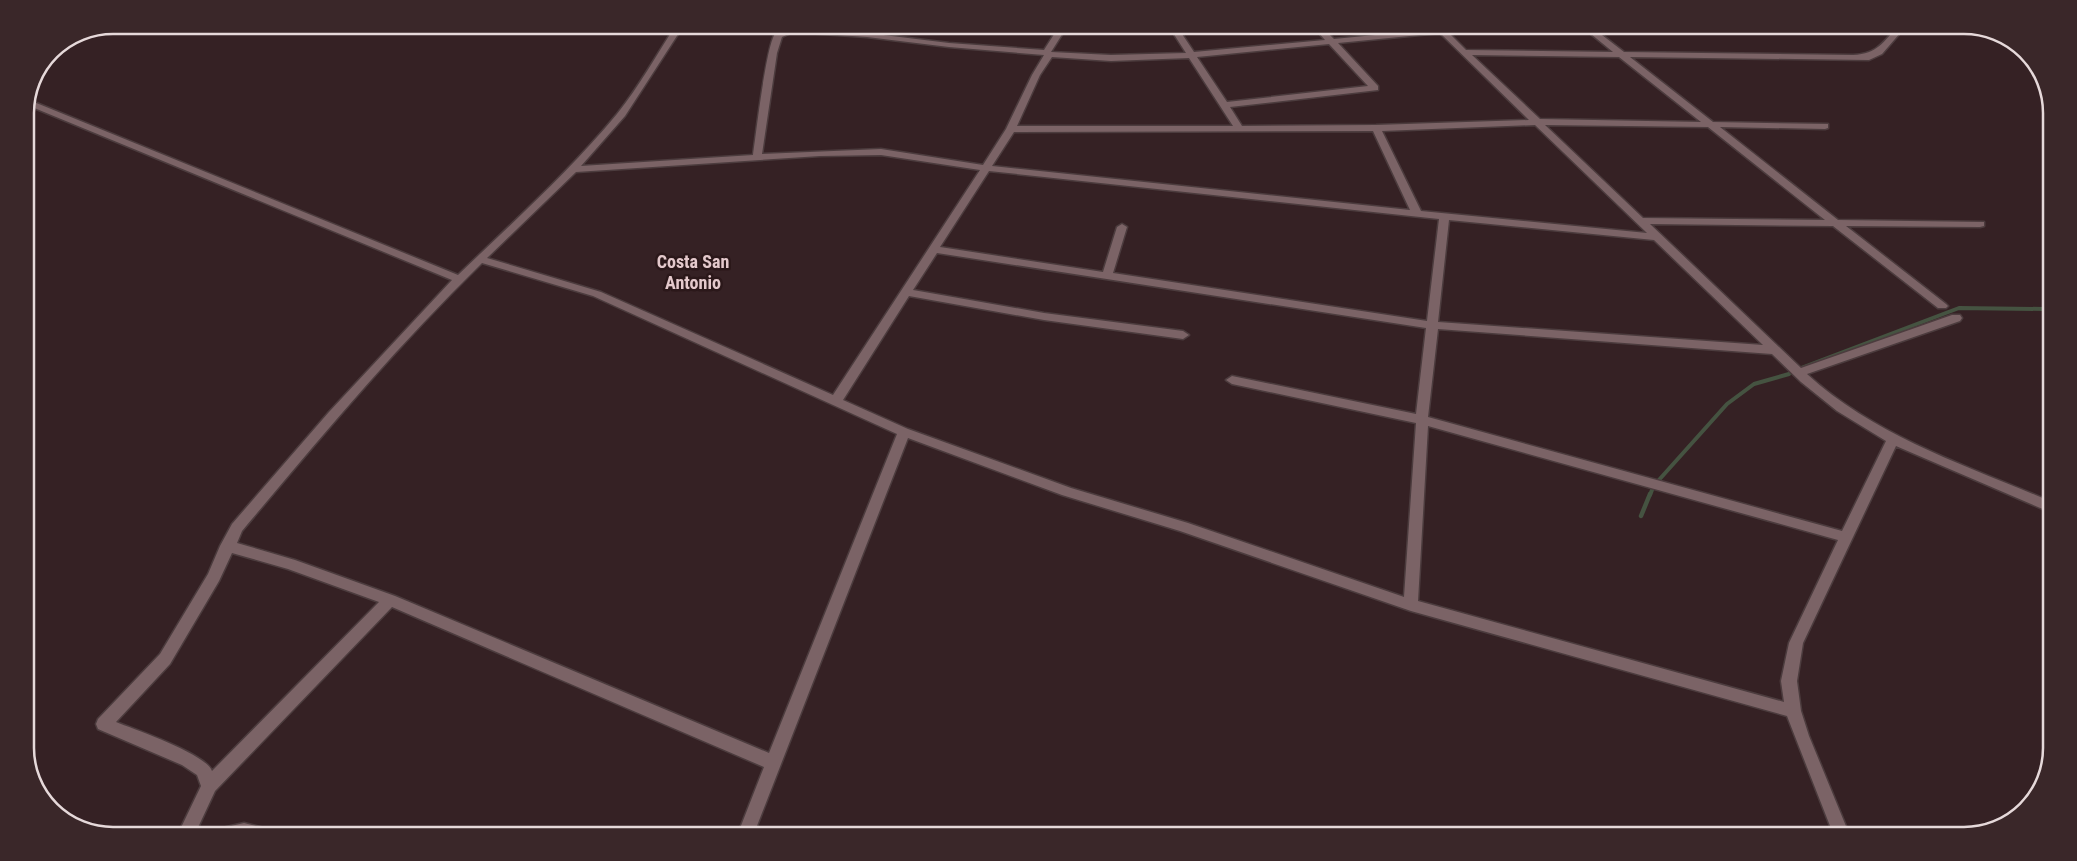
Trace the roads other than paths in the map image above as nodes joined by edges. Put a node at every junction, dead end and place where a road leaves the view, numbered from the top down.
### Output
1 (674, 34) edge
2 (780, 34) edge
3 (867, 34) edge
4 (1059, 34) edge
5 (1178, 34) edge
6 (1324, 34) edge
7 (1377, 34) edge
8 (1445, 34) edge
9 (1595, 34) edge
10 (1895, 34) edge
11 (1331, 42) junction
12 (1463, 52) junction
13 (1048, 53) junction
14 (1621, 54) junction
15 (1192, 56) junction
16 (34, 105) edge
17 (1224, 105) junction
18 (1537, 122) junction
19 (1711, 125) junction
20 (1825, 126) dead end
21 (1238, 128) junction
22 (1376, 128) junction
23 (1011, 129) junction
24 (757, 157) junction
25 (986, 168) junction
26 (573, 169) junction
27 (1417, 214) junction
28 (1444, 217) junction
29 (1641, 221) junction
30 (1836, 222) junction
31 (1980, 224) dead end
32 (1122, 227) dead end
33 (1656, 237) junction
34 (933, 249) junction
35 (480, 259) junction
36 (1107, 275) junction
37 (459, 279) junction
38 (906, 292) junction
39 (1942, 306) dead end
40 (1956, 318) dead end
41 (1432, 325) junction
42 (1183, 335) dead end
43 (1775, 350) junction
44 (1799, 373) junction
45 (1232, 380) dead end
46 (835, 402) junction
47 (1422, 420) junction
48 (904, 432) junction
49 (1893, 440) junction
50 (2043, 504) edge
51 (1845, 537) junction
52 (227, 546) junction
53 (390, 600) junction
54 (1411, 605) junction
55 (1793, 711) junction
56 (774, 763) junction
57 (209, 786) junction
58 (189, 827) edge
59 (749, 827) edge
60 (1838, 827) edge

1 - 26 street
2 - 24 street
3 - 13 street
4 - 13 street
5 - 15 street
6 - 11 street
7 - 11 street
8 - 12 street
9 - 14 street
10 - 14 street
11 - 15 street
11 - 17 street
12 - 14 street
12 - 18 street
13 - 15 street
13 - 23 street
14 - 19 street
15 - 17 street
16 - 37 street
17 - 21 street
18 - 19 street
18 - 22 street
18 - 29 street
19 - 20 street
19 - 30 street
21 - 22 street
21 - 23 street
22 - 27 street
23 - 25 street
24 - 25 street
24 - 26 street
25 - 27 street
25 - 34 street
26 - 35 street
27 - 28 street
28 - 33 street
28 - 41 street
29 - 30 street
29 - 33 street
30 - 31 street
30 - 39 street
32 - 36 street
33 - 43 street
34 - 36 street
34 - 38 street
35 - 37 street
35 - 46 street
36 - 41 street
37 - 52 street
38 - 42 street
38 - 46 street
40 - 44 street
41 - 43 street
41 - 47 street
43 - 44 street
44 - 49 street
45 - 47 street
46 - 48 street
47 - 51 street
47 - 54 street
48 - 54 street
48 - 56 street
49 - 50 street
49 - 51 street
51 - 55 street
52 - 53 street
52 - 57 street
53 - 56 street
53 - 57 street
54 - 55 street
55 - 60 street
56 - 59 street
57 - 58 street

